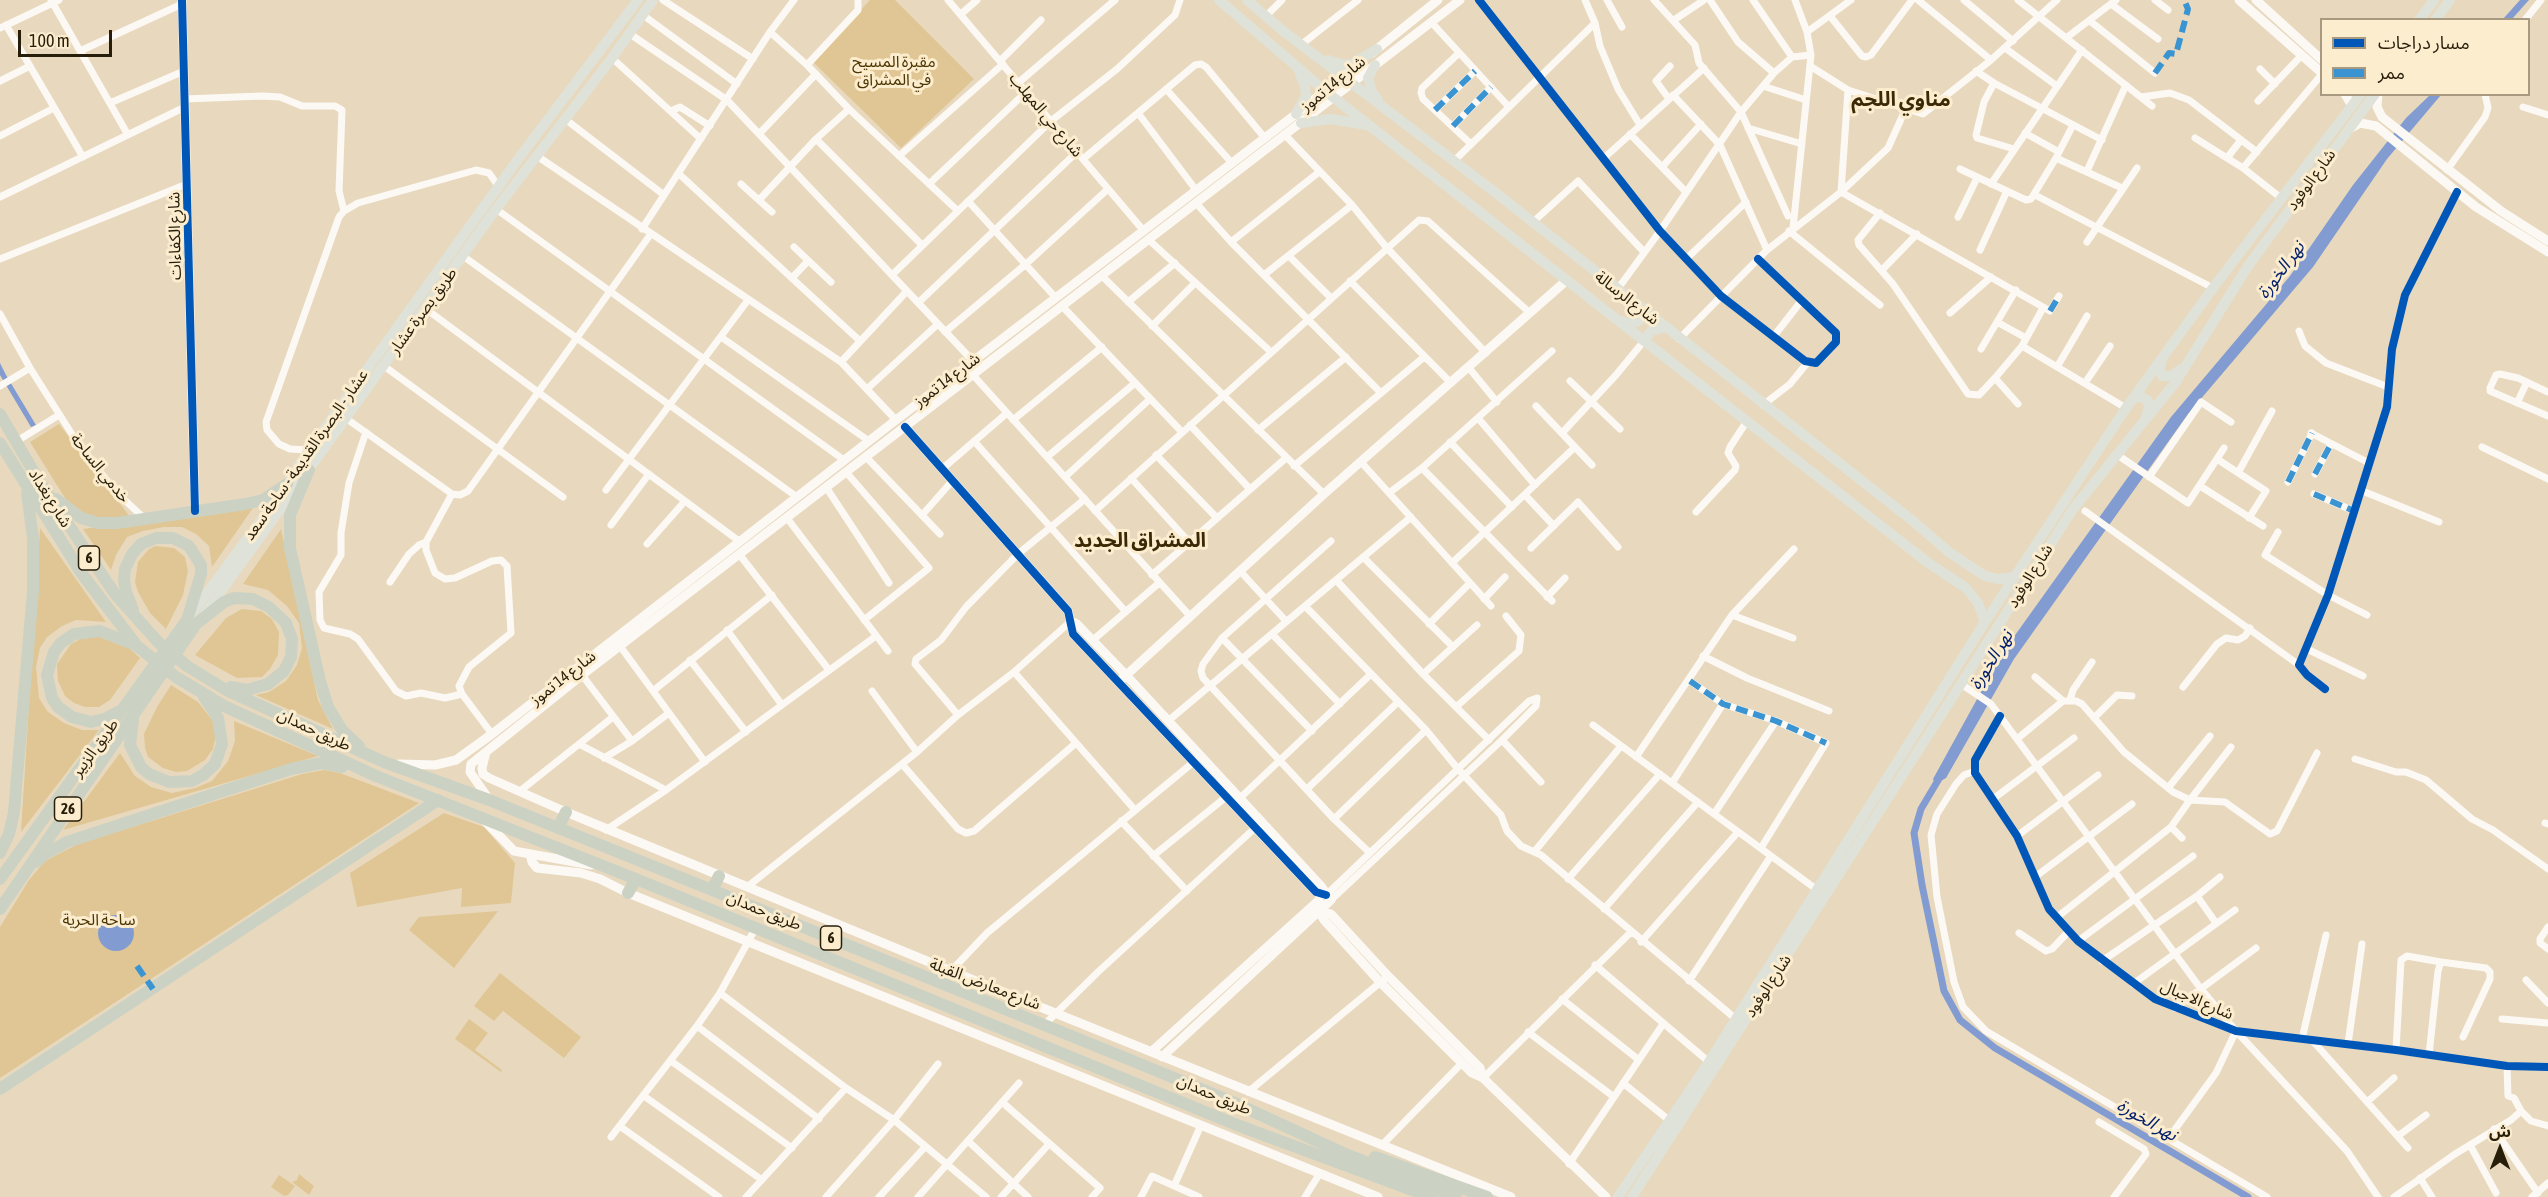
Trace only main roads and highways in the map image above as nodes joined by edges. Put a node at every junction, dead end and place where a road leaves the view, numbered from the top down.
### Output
1 (638, 0) edge
2 (653, 0) edge
3 (1219, 0) edge
4 (1247, 0) edge
5 (1438, 0) edge
6 (1460, 0) edge
7 (2239, 0) edge
8 (2256, 0) edge
9 (2434, 0) edge
10 (2450, 0) edge
11 (182, 2) edge
12 (2420, 18) edge
13 (2436, 18) edge
14 (1306, 48) junction
15 (1377, 49) junction
16 (2320, 58) edge
17 (1375, 65) junction
18 (1296, 66) junction
19 (2320, 71) edge
20 (1342, 75) junction
21 (1353, 84) junction
22 (1324, 90) junction
23 (2346, 96) edge
24 (2360, 96) edge
25 (2375, 96) edge
26 (2377, 96) edge
27 (1335, 98) junction
28 (2352, 106) junction
29 (1383, 107) junction
30 (1299, 119) junction
31 (1372, 127) junction
32 (2387, 127) junction
33 (2346, 133) junction
34 (2407, 144) junction
35 (2498, 216) junction
36 (2548, 241) edge
37 (2548, 252) edge
38 (1567, 280) junction
39 (1631, 301) junction
40 (1616, 318) junction
41 (1665, 327) junction
42 (1644, 341) junction
43 (2165, 354) junction
44 (2187, 363) junction
45 (2133, 398) junction
46 (0, 414) edge
47 (2143, 421) junction
48 (905, 427) junction
49 (0, 443) edge
50 (309, 470) junction
51 (39, 481) junction
52 (287, 484) junction
53 (26, 486) junction
54 (195, 511) junction
55 (1950, 553) junction
56 (1938, 569) junction
57 (2014, 577) junction
58 (1071, 621) junction
59 (1985, 622) junction
60 (141, 624) junction
61 (189, 626) junction
62 (137, 646) junction
63 (1126, 675) junction
64 (207, 679) junction
65 (1118, 682) junction
66 (199, 692) junction
67 (132, 707) junction
68 (486, 751) junction
69 (371, 757) junction
70 (460, 757) junction
71 (1196, 759) junction
72 (384, 762) junction
73 (471, 764) junction
74 (376, 776) junction
75 (438, 800) junction
76 (489, 800) junction
77 (566, 812) junction
78 (482, 818) junction
79 (558, 828) junction
80 (0, 853) edge
81 (530, 854) junction
82 (611, 869) junction
83 (719, 876) junction
84 (0, 879) edge
85 (636, 879) junction
86 (17, 882) junction
87 (712, 890) junction
88 (628, 893) junction
89 (1328, 897) junction
90 (1318, 907) junction
91 (0, 909) edge
92 (878, 957) junction
93 (871, 974) junction
94 (1384, 979) junction
95 (1151, 1052) junction
96 (1162, 1057) junction
97 (1483, 1078) junction
98 (0, 1089) edge
99 (1238, 1125) junction
100 (1232, 1137) junction
101 (1317, 1140) junction
102 (1308, 1152) junction
103 (1362, 1194) edge
104 (1601, 1195) edge
105 (1378, 1197) edge
106 (1408, 1197) edge
107 (1431, 1197) edge
108 (1456, 1197) edge
109 (1487, 1197) edge
110 (1511, 1197) edge
111 (1618, 1197) edge
112 (1632, 1197) edge

1 - 52 main road, عشار - البصرة القديمة - ساحة سعد
2 - 50 main road, طريق بصرة عشار
3 - 18 main road, شارع الرسالة
4 - 14 main road, شارع الرسالة
5 - 15 main road, شارع 14 تموز
6 - 17 main road, شارع 14 تموز
7 - 19 main road
8 - 16 main road
9 - 12 main road
10 - 13 main road
11 - 54 main road, شارع الكفاءات
14 - 15 main road
14 - 20 main road, شارع الرسالة
15 - 20 main road, شارع 14 تموز
17 - 21 main road, شارع 14 تموز
17 - 29 main road
18 - 22 main road, شارع الرسالة
18 - 30 main road
20 - 21 main road, شارع الرسالة
20 - 22 main road, شارع 14 تموز
21 - 27 main road, شارع 14 تموز
21 - 29 main road, شارع الرسالة
22 - 27 main road, شارع الرسالة
22 - 30 main road, شارع 14 تموز
23 - 28 main road
24 - 28 main road, شارع الوفود
25 - 33 main road, شارع الوفود
26 - 32 main road
27 - 30 main road, شارع 14 تموز
27 - 31 main road, شارع الرسالة
28 - 43 main road, شارع الوفود
29 - 39 main road, شارع الرسالة
30 - 31 main road
30 - 48 main road, شارع 14 تموز
30 - 70 main road, شارع 14 تموز
31 - 38 main road, شارع الرسالة
32 - 33 main road
32 - 34 main road
33 - 44 main road, شارع الوفود
34 - 35 main road
34 - 35 main road
35 - 36 main road
35 - 37 main road
38 - 40 main road, شارع الرسالة
38 - 63 main road
39 - 40 main road
39 - 41 main road, شارع الرسالة
40 - 42 main road, شارع الرسالة
41 - 42 main road
41 - 55 main road, شارع الرسالة
42 - 56 main road, شارع الرسالة
43 - 44 main road
43 - 45 main road, شارع الوفود
44 - 47 main road, شارع الوفود
45 - 47 main road
45 - 57 main road, شارع الوفود
46 - 51 highway, شارع بغداد / 6
47 - 112 main road, شارع الوفود
48 - 58 main road
48 - 68 main road, شارع 14 تموز
49 - 53 highway, شارع بغداد / 6
50 - 61 main road, طريق بصرة عشار
50 - 69 highway
51 - 54 highway
51 - 60 highway, شارع بغداد / 6
52 - 54 highway
52 - 61 main road, عشار - البصرة القديمة - ساحة سعد
53 - 62 highway, شارع بغداد / 6
53 - 80 highway
55 - 56 main road
55 - 57 main road, شارع الرسالة
56 - 59 main road, شارع الرسالة
57 - 59 main road, شارع الوفود
58 - 63 main road
58 - 65 main road
59 - 111 main road, شارع الوفود
60 - 61 highway
60 - 64 highway, شارع بغداد / 6
61 - 64 highway
61 - 67 highway, 26
62 - 66 highway, شارع بغداد / 6
62 - 67 highway
63 - 65 main road
63 - 71 main road
64 - 69 highway, طريق حمدان / 6
65 - 71 main road
66 - 67 highway
66 - 74 highway, طريق حمدان / 6
67 - 84 highway, طريق الزبير / 26
67 - 86 highway, 26
68 - 73 main road, شارع 14 تموز
68 - 77 main road, شارع معارض القبلة
69 - 72 highway, طريق حمدان / 6
70 - 72 main road, شارع 14 تموز
70 - 73 main road
71 - 89 main road
71 - 89 main road
72 - 76 highway, طريق حمدان / 6
73 - 76 main road
74 - 75 highway, طريق حمدان / 6
74 - 86 highway
75 - 78 highway, طريق حمدان / 6
75 - 98 highway
76 - 79 highway, طريق حمدان / 6
77 - 79 highway
77 - 83 main road, شارع معارض القبلة
78 - 81 main road
78 - 82 highway, طريق حمدان / 6
79 - 87 highway, طريق حمدان / 6
81 - 82 main road
81 - 88 main road
82 - 85 highway, طريق حمدان / 6
83 - 87 highway
83 - 95 main road, شارع معارض القبلة
85 - 88 highway
85 - 93 highway, طريق حمدان / 6
86 - 91 highway, 26
87 - 92 highway, طريق حمدان / 6
88 - 100 main road
89 - 90 main road
90 - 94 main road
90 - 95 main road
90 - 96 main road
92 - 93 highway
92 - 101 highway, طريق حمدان / 6
93 - 99 highway, طريق حمدان / 6
94 - 97 main road
94 - 97 main road
95 - 96 main road, شارع معارض القبلة
96 - 110 main road, شارع معارض القبلة
97 - 104 main road
99 - 100 highway
99 - 102 highway, طريق حمدان / 6
100 - 103 main road
101 - 108 highway, طريق حمدان / 6
101 - 109 highway
102 - 106 highway
102 - 107 highway, طريق حمدان / 6
103 - 105 main road

